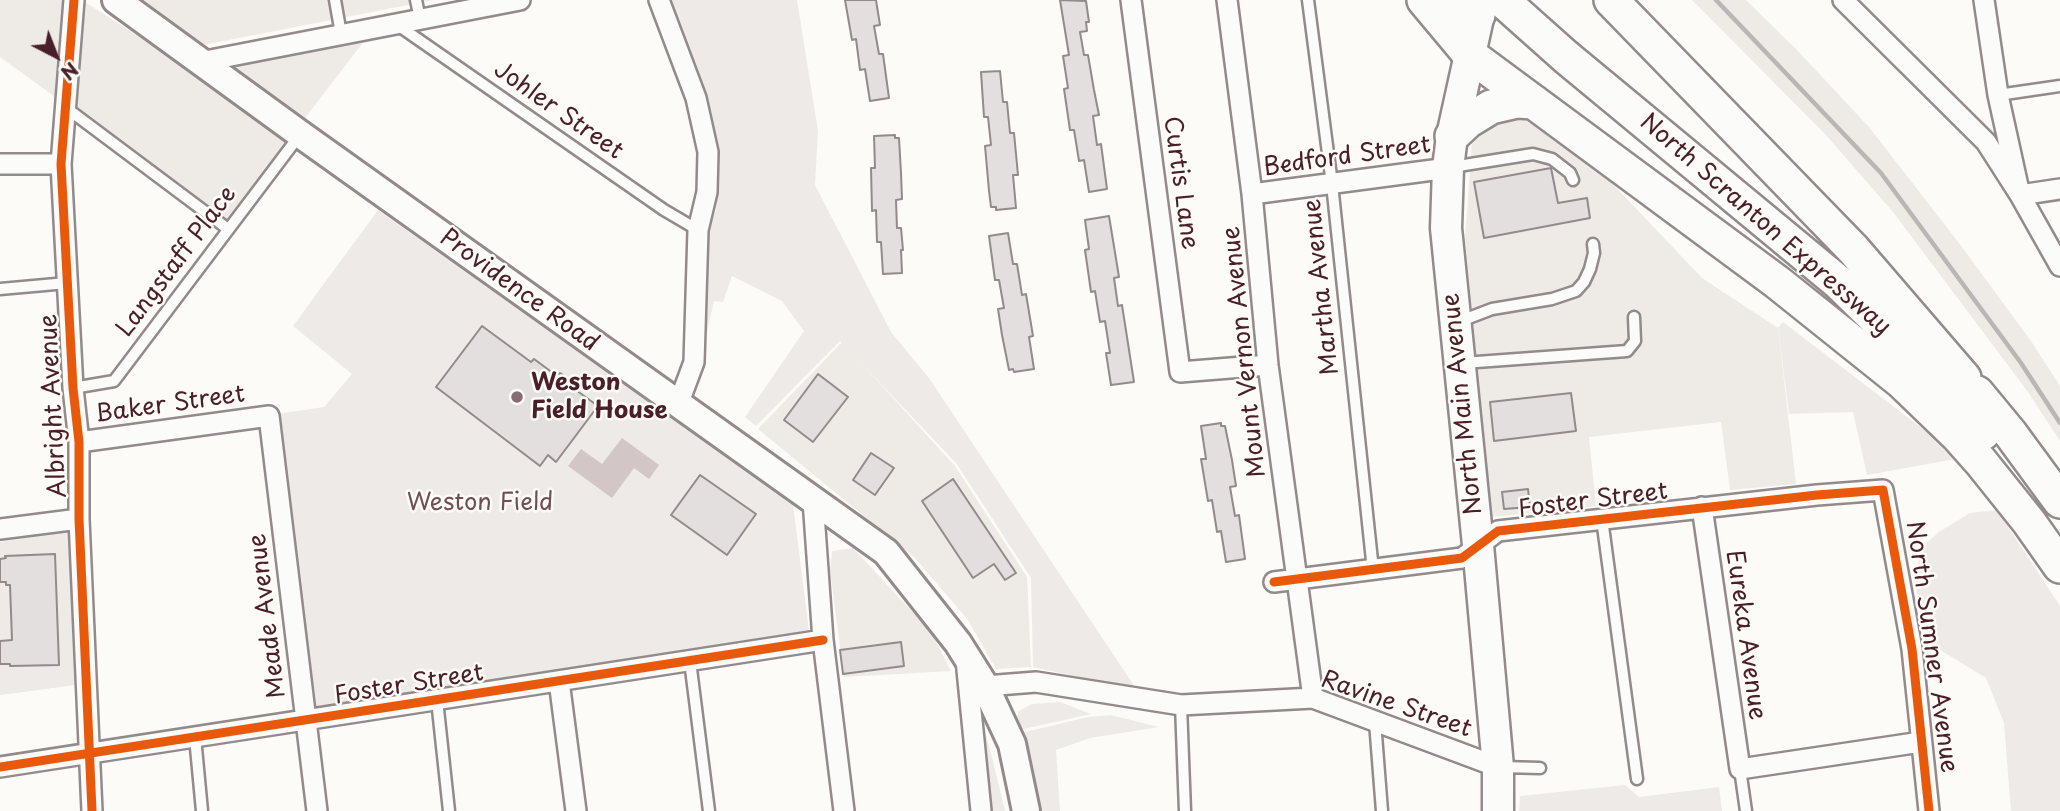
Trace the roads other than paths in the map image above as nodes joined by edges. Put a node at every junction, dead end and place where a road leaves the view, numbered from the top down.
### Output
1 (74, 0) edge
2 (116, 0) edge
3 (335, 0) edge
4 (659, 0) edge
5 (1131, 0) edge
6 (1227, 0) edge
7 (1308, 0) edge
8 (1426, 0) edge
9 (1611, 0) edge
10 (1843, 0) edge
11 (1984, 0) edge
12 (510, 1) edge
13 (1500, 4) edge
14 (418, 9) edge
15 (396, 24) junction
16 (341, 34) junction
17 (1470, 55) junction
18 (200, 62) junction
19 (2060, 86) edge
20 (1998, 95) junction
21 (1534, 102) junction
22 (65, 107) junction
23 (300, 134) junction
24 (1450, 152) junction
25 (0, 164) edge
26 (61, 164) junction
27 (1573, 180) dead end
28 (1332, 184) junction
29 (2060, 189) edge
30 (1252, 194) junction
31 (2021, 195) junction
32 (228, 229) junction
33 (698, 230) junction
34 (1594, 244) dead end
35 (2060, 266) edge
36 (67, 283) junction
37 (0, 289) edge
38 (1634, 317) dead end
39 (1455, 323) junction
40 (1459, 363) junction
41 (1268, 365) junction
42 (73, 388) junction
43 (1974, 391) junction
44 (678, 405) junction
45 (269, 416) joint
46 (79, 442) junction
47 (1883, 490) joint
48 (813, 500) junction
49 (2060, 501) edge
50 (1702, 507) junction
51 (79, 519) junction
52 (1602, 519) junction
53 (0, 528) edge
54 (2060, 537) edge
55 (1478, 545) junction
56 (2060, 566) edge
57 (1373, 570) junction
58 (1297, 580) junction
59 (1274, 582) dead end
60 (823, 640) junction
61 (966, 655) junction
62 (690, 661) junction
63 (559, 681) junction
64 (985, 686) junction
65 (1312, 698) junction
66 (437, 700) junction
67 (1181, 705) junction
68 (305, 720) junction
69 (1375, 722) junction
70 (195, 737) junction
71 (1921, 742) junction
72 (90, 753) junction
73 (0, 767) edge
74 (1498, 767) junction
75 (1540, 768) dead end
76 (1740, 769) junction
77 (1637, 779) dead end
78 (92, 811) edge
79 (202, 811) edge
80 (317, 811) edge
81 (449, 811) edge
82 (576, 811) edge
83 (709, 811) edge
84 (844, 811) edge
85 (981, 811) edge
86 (1026, 811) edge
87 (1185, 811) edge
88 (1382, 811) edge
89 (1498, 811) edge
90 (1746, 811) edge
91 (1929, 811) edge

1 - 22 street, Albright Avenue
2 - 18 main road, Providence Road
3 - 16 lane
4 - 33 street
5 - 41 street, Curtis Lane
6 - 30 street, Mount Vernon Avenue
7 - 28 lane, Martha Avenue
8 - 13 highway
8 - 17 highway
9 - 43 highway
10 - 31 street
11 - 20 street
12 - 14 street
13 - 17 main road, North Main Avenue
13 - 43 highway, North Scranton Expressway
13 - 54 highway, North Scranton Expressway
14 - 15 street
15 - 16 street
15 - 33 lane, Johler Street
16 - 18 street
17 - 21 highway
17 - 24 main road, North Main Avenue
18 - 23 main road, Providence Road
19 - 20 lane
20 - 31 street
21 - 24 highway
21 - 56 highway
22 - 26 street, Albright Avenue
22 - 32 lane
23 - 32 lane, Langstaff Place
23 - 44 main road, Providence Road
24 - 27 lane
24 - 28 street, Bedford Street
24 - 39 main road, North Main Avenue
25 - 26 street
26 - 36 street, Albright Avenue
28 - 30 street, Bedford Street
28 - 57 lane, Martha Avenue
29 - 31 street
30 - 41 street, Mount Vernon Avenue
31 - 35 street
32 - 42 lane, Langstaff Place
33 - 44 street
34 - 39 lane
36 - 37 lane
36 - 42 street, Albright Avenue
38 - 40 lane
39 - 40 main road, North Main Avenue
40 - 55 main road, North Main Avenue
41 - 58 street, Mount Vernon Avenue
42 - 46 street, Albright Avenue
43 - 49 highway, North Scranton Expressway
44 - 48 main road, Providence Road
45 - 46 street, Baker Street
45 - 68 street, Meade Avenue
46 - 51 street, Albright Avenue
47 - 50 street, Foster Street
47 - 71 street, North Sumner Avenue
48 - 60 street
48 - 61 main road, Providence Road
50 - 52 street, Foster Street
50 - 76 street, Eureka Avenue
51 - 53 street
51 - 72 street, Albright Avenue
52 - 55 street, Foster Street
52 - 77 lane
55 - 57 street, Foster Street
55 - 74 main road, North Main Avenue
57 - 58 street, Foster Street
58 - 59 street, Foster Street
58 - 65 street, Mount Vernon Avenue
60 - 62 street, Foster Street
60 - 84 street
61 - 64 main road, Providence Road
61 - 85 street
62 - 63 street, Foster Street
62 - 83 lane
63 - 66 street, Foster Street
63 - 82 street
64 - 67 street, Ravine Street
64 - 86 main road, Providence Road
65 - 67 street, Ravine Street
65 - 69 street, Ravine Street
66 - 68 street, Foster Street
66 - 81 lane
67 - 87 lane
68 - 70 street, Foster Street
68 - 80 street, Meade Avenue
69 - 74 street, Ravine Street
69 - 88 lane
70 - 72 street, Foster Street
70 - 79 lane
71 - 76 street
71 - 91 street, North Sumner Avenue
72 - 73 street, Foster Street
72 - 78 street, Albright Avenue
74 - 75 lane
74 - 89 main road, North Main Avenue
76 - 90 lane

